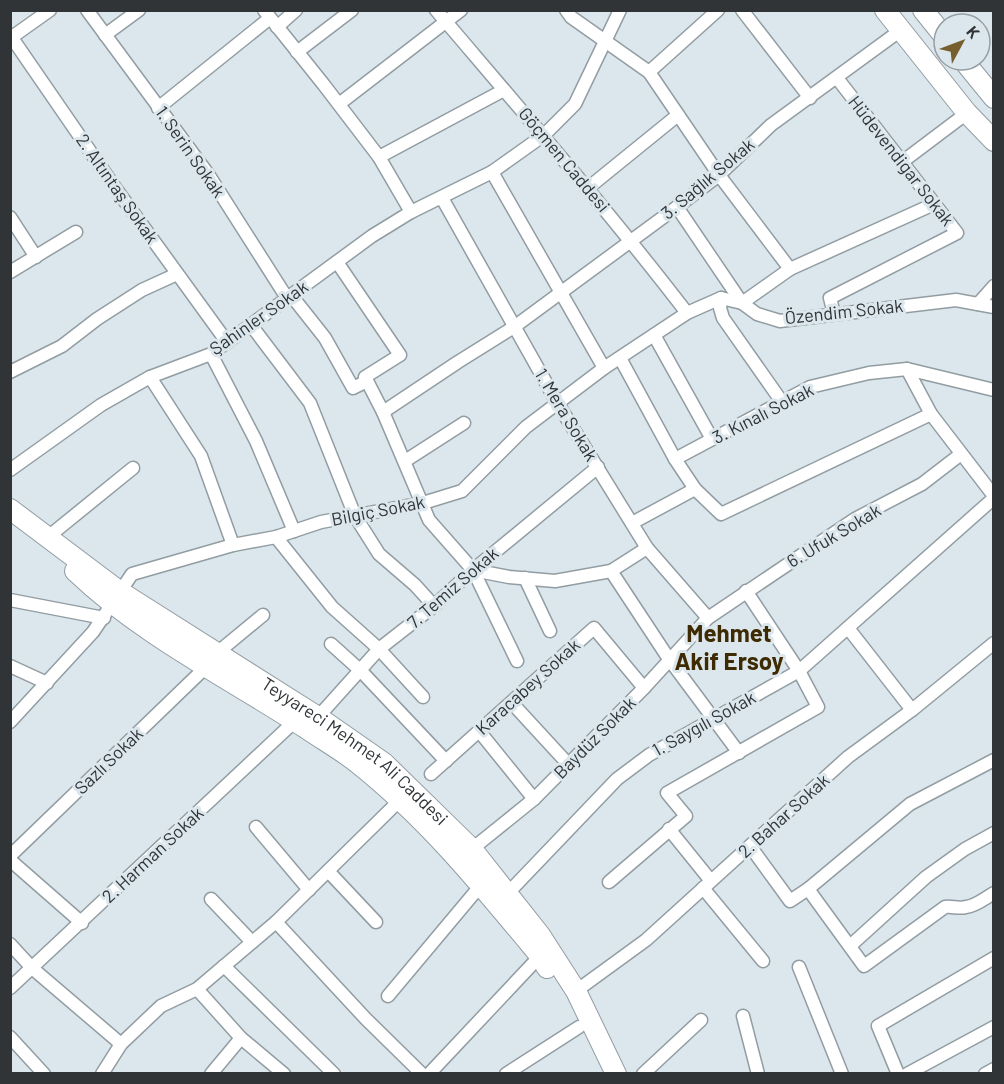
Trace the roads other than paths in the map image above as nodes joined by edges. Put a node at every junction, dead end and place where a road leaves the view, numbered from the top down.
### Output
1 (50, 10) edge
2 (87, 10) edge
3 (139, 10) edge
4 (296, 10) edge
5 (352, 10) edge
6 (436, 10) edge
7 (461, 10) edge
8 (566, 10) edge
9 (620, 10) edge
10 (718, 10) edge
11 (742, 10) edge
12 (885, 10) edge
13 (270, 18) edge
14 (445, 21) junction
15 (901, 30) junction
16 (11, 36) edge
17 (105, 36) junction
18 (606, 41) junction
19 (297, 52) junction
20 (649, 72) junction
21 (972, 72) edge
22 (837, 78) junction
23 (504, 90) junction
24 (810, 98) junction
25 (993, 98) edge
26 (339, 104) junction
27 (158, 108) junction
28 (967, 113) junction
29 (678, 115) junction
30 (544, 135) junction
31 (993, 141) edge
32 (379, 157) junction
33 (902, 162) junction
34 (492, 172) junction
35 (719, 175) junction
36 (588, 188) junction
37 (442, 198) junction
38 (934, 204) junction
39 (677, 207) junction
40 (411, 212) junction
41 (10, 217) edge
42 (76, 232) dead end
43 (631, 240) junction
44 (36, 257) junction
45 (337, 262) junction
46 (790, 269) junction
47 (10, 272) edge
48 (177, 274) junction
49 (993, 286) edge
50 (562, 292) junction
51 (289, 297) junction
52 (721, 298) junction
53 (742, 303) junction
54 (978, 304) junction
55 (993, 308) edge
56 (687, 313) junction
57 (834, 314) junction
58 (251, 325) junction
59 (514, 327) junction
60 (654, 335) junction
61 (227, 342) junction
62 (212, 354) junction
63 (620, 358) junction
64 (604, 368) junction
65 (907, 369) junction
66 (10, 372) edge
67 (150, 377) junction
68 (366, 379) junction
69 (993, 390) edge
70 (782, 402) junction
71 (558, 404) junction
72 (383, 412) junction
73 (931, 414) junction
74 (464, 423) dead end
75 (712, 439) junction
76 (961, 454) junction
77 (675, 459) junction
78 (405, 461) junction
79 (598, 467) junction
80 (133, 468) dead end
81 (10, 470) edge
82 (695, 489) junction
83 (993, 497) edge
84 (423, 502) junction
85 (10, 509) edge
86 (355, 516) junction
87 (632, 523) junction
88 (294, 531) junction
89 (48, 537) junction
90 (276, 537) junction
91 (233, 545) junction
92 (648, 548) junction
93 (473, 570) junction
94 (611, 571) junction
95 (525, 578) junction
96 (746, 591) junction
97 (10, 600) edge
98 (112, 604) junction
99 (434, 606) junction
100 (263, 615) dead end
101 (708, 618) junction
102 (848, 628) junction
103 (550, 630) dead end
104 (993, 643) edge
105 (331, 644) dead end
106 (379, 649) junction
107 (669, 659) junction
108 (212, 660) junction
109 (517, 661) dead end
110 (10, 666) edge
111 (361, 671) junction
112 (799, 671) junction
113 (47, 683) junction
114 (644, 688) junction
115 (423, 697) dead end
116 (512, 703) junction
117 (912, 710) junction
118 (318, 717) junction
119 (714, 719) junction
120 (295, 721) junction
121 (10, 722) edge
122 (479, 731) junction
123 (739, 753) junction
124 (993, 760) edge
125 (446, 761) junction
126 (569, 765) junction
127 (431, 774) dead end
128 (534, 799) junction
129 (400, 800) junction
130 (256, 827) dead end
131 (669, 829) junction
132 (993, 833) edge
133 (750, 846) junction
134 (472, 849) junction
135 (10, 858) edge
136 (328, 872) junction
137 (609, 882) dead end
138 (707, 884) junction
139 (481, 885) junction
140 (808, 889) junction
141 (309, 890) junction
142 (508, 893) junction
143 (993, 893) edge
144 (211, 899) dead end
145 (276, 922) junction
146 (376, 922) dead end
147 (81, 923) junction
148 (252, 942) junction
149 (10, 944) edge
150 (849, 946) junction
151 (540, 956) junction
152 (993, 958) edge
153 (763, 961) dead end
154 (224, 966) junction
155 (799, 967) dead end
156 (32, 968) junction
157 (10, 988) edge
158 (197, 989) junction
159 (576, 991) junction
160 (388, 996) dead end
161 (743, 1016) dead end
162 (701, 1020) dead end
163 (579, 1027) junction
164 (993, 1028) edge
165 (10, 1037) edge
166 (241, 1038) junction
167 (122, 1044) junction
168 (993, 1069) edge
169 (275, 1071) edge
170 (44, 1074) edge
171 (102, 1074) edge
172 (211, 1074) edge
173 (334, 1074) edge
174 (422, 1074) edge
175 (429, 1074) edge
176 (506, 1074) edge
177 (601, 1074) edge
178 (616, 1074) edge
179 (643, 1074) edge
180 (758, 1074) edge
181 (842, 1074) edge
182 (898, 1074) edge
183 (908, 1074) edge
184 (985, 1074) edge

1 - 16 street
2 - 17 street, 1. Serin Sokak
3 - 17 street
4 - 13 street
5 - 19 street
6 - 14 street, Göçmen Caddesi
7 - 14 street
8 - 18 street
9 - 18 street, Şahinler Sokak
10 - 20 street
11 - 24 street
12 - 15 main road
13 - 19 street
13 - 27 street
14 - 23 street, Göçmen Caddesi
14 - 26 street
15 - 22 street, 3. Sağlık Sokak
15 - 28 main road
16 - 48 street, 2. Altıntaş Sokak
17 - 27 street, 1. Serin Sokak
18 - 20 street
18 - 30 street, Şahinler Sokak
19 - 26 street
20 - 29 street
21 - 25 main road
22 - 24 street, 3. Sağlık Sokak
22 - 33 street, Hüdevendigar Sokak
23 - 30 street, Göçmen Caddesi
23 - 32 street
24 - 35 street, 3. Sağlık Sokak
26 - 32 street
27 - 51 street, 1. Serin Sokak
28 - 31 main road
28 - 33 street
29 - 35 street
29 - 36 street
30 - 34 street, Şahinler Sokak
30 - 36 street, Göçmen Caddesi
32 - 40 street
33 - 38 street, Hüdevendigar Sokak
34 - 37 street, Şahinler Sokak
34 - 50 street
35 - 39 street, 3. Sağlık Sokak
35 - 46 street
36 - 43 street, Göçmen Caddesi
37 - 40 street, Şahinler Sokak
37 - 59 street, 1. Mera Sokak
38 - 46 street
38 - 57 street, Hüdevendigar Sokak
39 - 43 street, 3. Sağlık Sokak
39 - 53 street, Özendim Sokak
40 - 45 street, Şahinler Sokak
41 - 44 street
42 - 44 street
43 - 50 street, 3. Sağlık Sokak
43 - 56 street, Göçmen Caddesi
44 - 47 street
45 - 51 street, Şahinler Sokak
45 - 68 street
46 - 53 street
48 - 61 street, 2. Altıntaş Sokak
48 - 66 street
49 - 54 street
50 - 59 street, 3. Sağlık Sokak
50 - 64 street
51 - 58 street, Şahinler Sokak
51 - 68 street, 1. Serin Sokak
52 - 53 street
52 - 56 street, Bilgiç Sokak
52 - 70 street
53 - 57 street, Özendim Sokak
54 - 55 street, Özendim Sokak
54 - 57 street, Özendim Sokak
56 - 60 street, Bilgiç Sokak
58 - 61 street, Şahinler Sokak
58 - 86 street
59 - 71 street, 1. Mera Sokak
59 - 72 street, 3. Sağlık Sokak
60 - 63 street, Bilgiç Sokak
60 - 75 street
61 - 62 street, Şahinler Sokak
62 - 67 street, Şahinler Sokak
62 - 88 street
63 - 64 street, Bilgiç Sokak
63 - 77 street
64 - 71 street, Bilgiç Sokak
65 - 69 street, 3. Kınalı Sokak
65 - 70 street, 3. Kınalı Sokak
65 - 73 street
67 - 81 street, Şahinler Sokak
67 - 91 street
68 - 72 street
70 - 75 street, 3. Kınalı Sokak
71 - 79 street, 1. Mera Sokak
71 - 84 street, Bilgiç Sokak
72 - 78 street
73 - 76 street
73 - 82 street
74 - 78 street
75 - 77 street, 3. Kınalı Sokak
76 - 83 street
76 - 96 street, 6. Ufuk Sokak
77 - 82 street
78 - 84 street
79 - 87 street, 1. Mera Sokak
79 - 93 street, 7. Temiz Sokak
80 - 89 street
82 - 87 street
83 - 102 street, 1. Saygılı Sokak
84 - 86 street, Bilgiç Sokak
84 - 93 street
85 - 89 main road, Teyyareci Mehmet Ali Caddesi
85 - 98 main road, Teyyareci Mehmet Ali Caddesi
86 - 88 street, Bilgiç Sokak
86 - 99 street
87 - 92 street, 1. Mera Sokak
88 - 90 street, Bilgiç Sokak
89 - 98 main road, Teyyareci Mehmet Ali Caddesi
90 - 91 street, Bilgiç Sokak
90 - 106 street
91 - 98 street, Bilgiç Sokak
92 - 94 street
92 - 101 street, 1. Mera Sokak
93 - 95 street
93 - 99 street, 7. Temiz Sokak
93 - 109 street
94 - 95 street
94 - 107 street
95 - 103 street
96 - 101 street, 6. Ufuk Sokak
96 - 112 street
97 - 98 street
98 - 108 main road, Teyyareci Mehmet Ali Caddesi
98 - 113 street, Bilgiç Sokak
99 - 106 street, 7. Temiz Sokak
100 - 108 street, Sazlı Sokak
101 - 107 street, Baydüz Sokak
102 - 112 street, 1. Saygılı Sokak
102 - 117 street
104 - 117 street, 2. Bahar Sokak
105 - 111 street
106 - 111 street, 7. Temiz Sokak
106 - 115 street
107 - 114 street, Baydüz Sokak
107 - 119 street
108 - 118 main road, Teyyareci Mehmet Ali Caddesi
108 - 120 main road, Teyyareci Mehmet Ali Caddesi
108 - 135 street, Sazlı Sokak
110 - 113 street
111 - 118 street, 7. Temiz Sokak
111 - 125 street
112 - 119 street, 1. Saygılı Sokak
112 - 123 street
113 - 121 street, Bilgiç Sokak
114 - 116 street, Karacabey Sokak
114 - 126 street, Baydüz Sokak
116 - 122 street, Karacabey Sokak
116 - 126 street
117 - 133 street, 2. Bahar Sokak
118 - 134 main road, Teyyareci Mehmet Ali Caddesi
119 - 123 street
119 - 142 street, 1. Saygılı Sokak
120 - 129 main road, Teyyareci Mehmet Ali Caddesi
120 - 147 street, 2. Harman Sokak
122 - 125 street, Karacabey Sokak
122 - 128 street
123 - 131 street
124 - 140 street
125 - 127 street, Karacabey Sokak
126 - 128 street, Baydüz Sokak
128 - 134 street, Baydüz Sokak
129 - 136 street
129 - 139 main road, Teyyareci Mehmet Ali Caddesi
130 - 141 street
131 - 137 street
131 - 138 street
132 - 150 street
133 - 138 street, 2. Bahar Sokak
133 - 140 street
134 - 142 main road, Teyyareci Mehmet Ali Caddesi
135 - 147 street
136 - 141 street
136 - 146 street
138 - 153 street
138 - 159 street, 2. Bahar Sokak
139 - 151 main road, Teyyareci Mehmet Ali Caddesi
139 - 160 street
140 - 150 street
141 - 145 street
142 - 159 main road, Teyyareci Mehmet Ali Caddesi
143 - 150 street
144 - 148 street
145 - 148 street
145 - 174 street
147 - 156 street, 2. Harman Sokak
148 - 154 street
149 - 156 street
151 - 163 main road, Teyyareci Mehmet Ali Caddesi
151 - 175 street
152 - 182 street
154 - 158 street
154 - 173 street
155 - 181 street
156 - 157 street, 2. Harman Sokak
156 - 167 street
158 - 166 street
158 - 167 street
159 - 178 main road, Teyyareci Mehmet Ali Caddesi
161 - 180 street
162 - 179 street
163 - 176 street
163 - 177 main road, Teyyareci Mehmet Ali Caddesi
164 - 183 street
165 - 170 street
166 - 169 street
166 - 172 street
167 - 171 street
168 - 184 street

